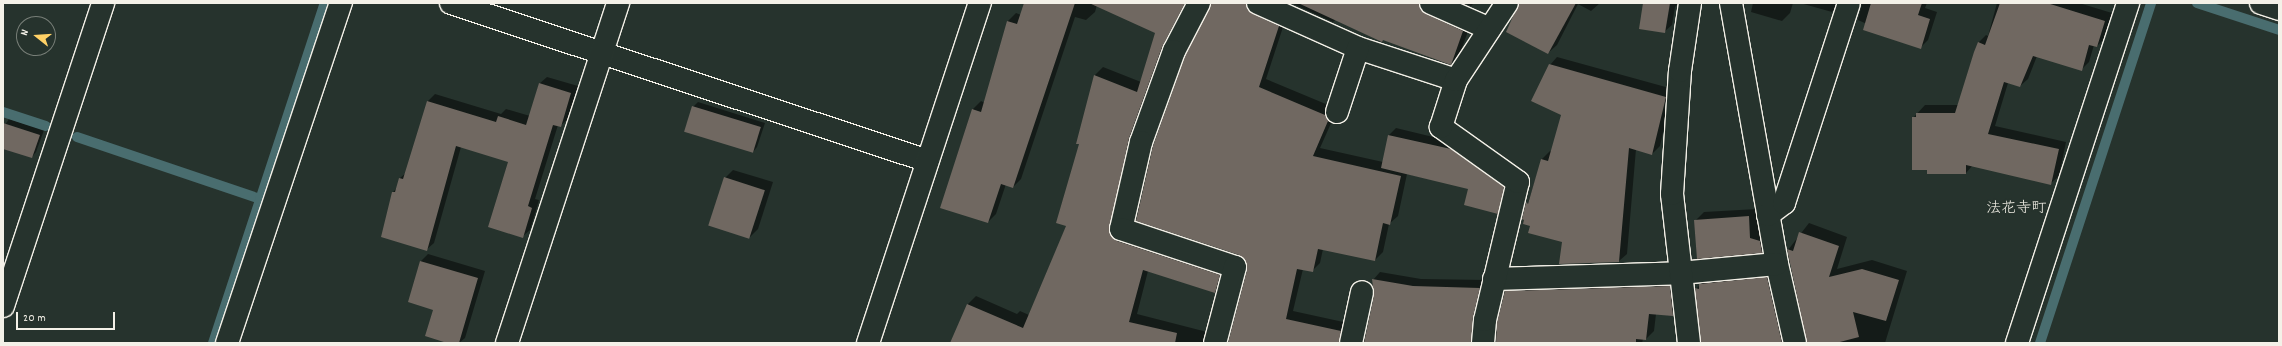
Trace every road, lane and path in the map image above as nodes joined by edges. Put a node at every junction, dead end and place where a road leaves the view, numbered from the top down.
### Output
1 (103, 3) edge
2 (341, 3) edge
3 (451, 3) edge
4 (618, 3) edge
5 (980, 3) edge
6 (1199, 3) edge
7 (1258, 3) edge
8 (1431, 3) edge
9 (1507, 3) edge
10 (1690, 3) edge
11 (1731, 3) edge
12 (1849, 3) edge
13 (2128, 3) edge
14 (2261, 3) edge
15 (2279, 9) edge
16 (1490, 29) junction
17 (1358, 48) junction
18 (602, 53) junction
19 (1456, 80) junction
20 (1337, 112) dead end
21 (928, 161) junction
22 (1768, 215) junction
23 (1777, 264) junction
24 (1680, 273) junction
25 (1494, 279) junction
26 (1362, 292) dead end
27 (3, 306) edge
28 (227, 343) edge
29 (507, 343) edge
30 (868, 343) edge
31 (1214, 343) edge
32 (1351, 343) edge
33 (1483, 343) edge
34 (1689, 343) edge
35 (1795, 343) edge
36 (2018, 343) edge

1 - 27 street
2 - 28 street
3 - 18 street
4 - 18 street
5 - 21 street
6 - 31 street
7 - 17 street
8 - 16 street
9 - 16 street
10 - 24 street
11 - 22 street
12 - 22 street
13 - 36 street
14 - 15 street
16 - 19 street
17 - 19 street
17 - 20 street
18 - 21 street
18 - 29 street
19 - 25 street
21 - 30 street
22 - 23 street
23 - 24 street
23 - 35 street
24 - 25 street
24 - 34 street
25 - 33 street
26 - 32 street

